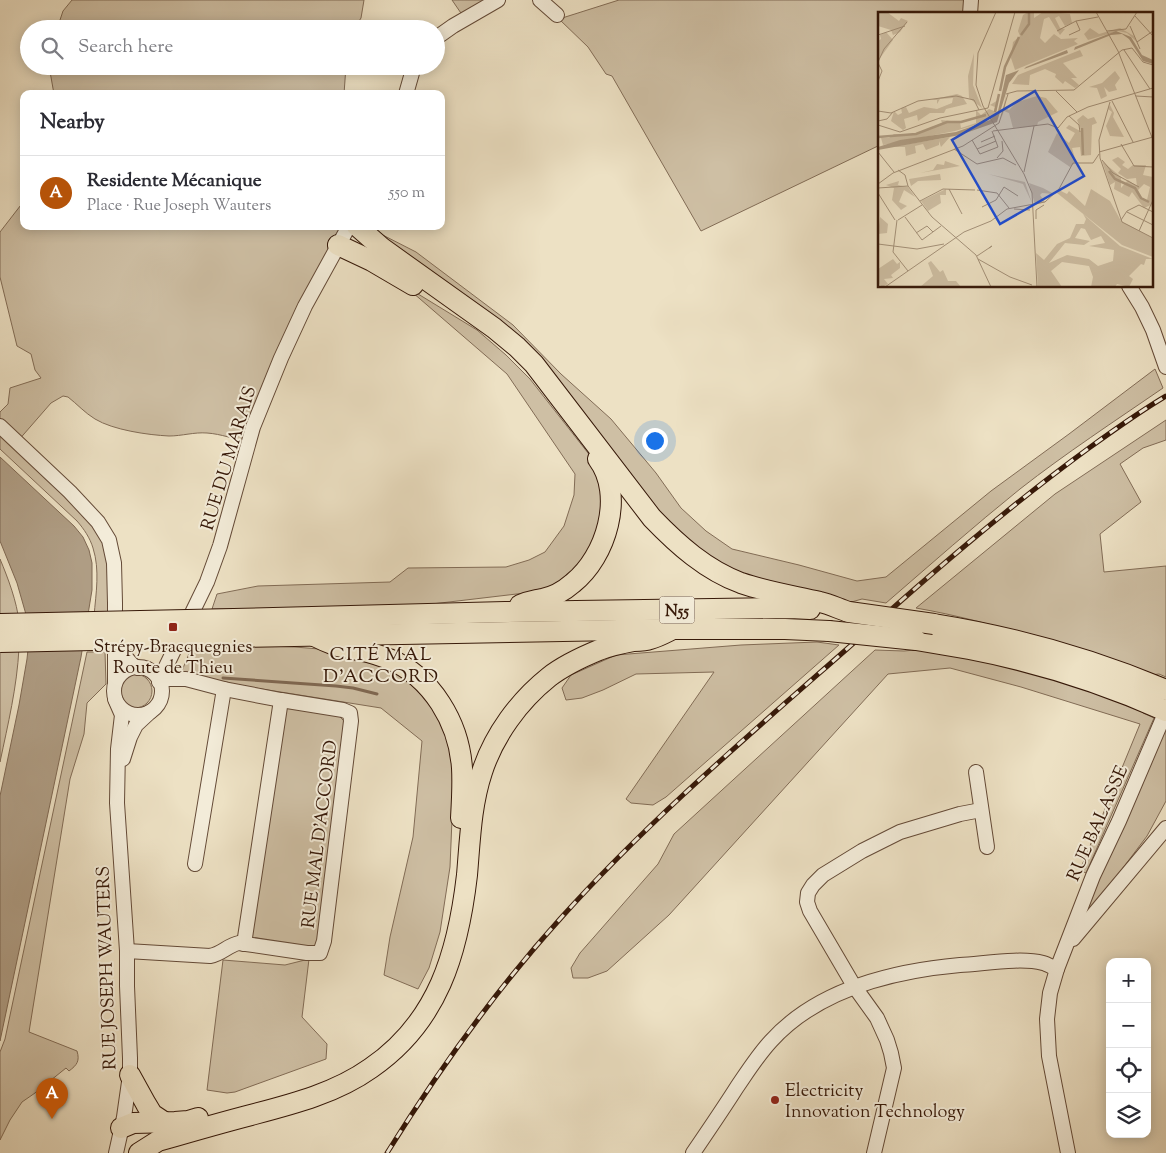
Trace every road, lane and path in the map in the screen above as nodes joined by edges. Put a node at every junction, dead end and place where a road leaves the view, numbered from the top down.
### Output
1 (498, 0) edge
2 (540, 0) edge
3 (557, 15) dead end
4 (445, 32) edge
5 (411, 75) edge
6 (407, 90) edge
7 (347, 230) edge
8 (362, 230) edge
9 (338, 245) junction
10 (1131, 288) edge
11 (1165, 363) edge
12 (0, 426) edge
13 (505, 612) junction
14 (849, 612) junction
15 (0, 624) edge
16 (234, 628) junction
17 (672, 629) junction
18 (115, 635) junction
19 (312, 636) junction
20 (0, 642) edge
21 (174, 650) junction
22 (143, 668) junction
23 (186, 680) junction
24 (115, 682) junction
25 (160, 683) junction
26 (224, 689) junction
27 (1156, 693) edge
28 (115, 698) junction
29 (282, 700) junction
30 (1166, 711) edge
31 (151, 712) junction
32 (976, 772) dead end
33 (117, 781) junction
34 (982, 810) junction
35 (1166, 828) edge
36 (987, 847) dead end
37 (195, 864) dead end
38 (244, 944) junction
39 (1064, 950) junction
40 (127, 951) junction
41 (1057, 969) junction
42 (854, 986) junction
43 (130, 1075) junction
44 (164, 1122) junction
45 (121, 1128) junction
46 (158, 1141) junction
47 (116, 1153) edge
48 (139, 1153) edge
49 (693, 1153) edge
50 (874, 1153) edge
51 (1068, 1153) edge

1 - 4 street
2 - 3 street
5 - 6 street
7 - 9 street, RUE DU MARAIS
8 - 14 highway
9 - 13 highway
9 - 21 street, RUE DU MARAIS
10 - 11 street
12 - 18 street
13 - 14 highway, N55
13 - 16 highway, N55
14 - 27 highway, N55, bridge
15 - 16 highway, N55, bridge
16 - 19 highway, N55
16 - 20 highway, N55, bridge
17 - 19 highway, N55
17 - 27 highway, N55, bridge
17 - 46 highway
18 - 22 street
18 - 24 street
19 - 44 highway
21 - 22 street, RUE DU MARAIS
21 - 23 street
21 - 25 street, RUE DU MARAIS
22 - 24 street
22 - 25 street
23 - 25 street, RUE MAL D'ACCORD
23 - 26 street, RUE MAL D'ACCORD
24 - 28 street
25 - 31 street
26 - 29 street, RUE MAL D'ACCORD
26 - 37 street
27 - 30 highway, N55
28 - 31 street
28 - 33 street, RUE JOSEPH WAUTERS
29 - 38 street
29 - 38 street, RUE MAL D'ACCORD
30 - 39 street, RUE BALASSE
31 - 33 street, RUE JOSEPH WAUTERS
32 - 34 street
33 - 40 street, RUE JOSEPH WAUTERS
34 - 36 street
34 - 42 street
35 - 39 street, RUE BALASSE
38 - 40 street, RUE MAL D'ACCORD
39 - 41 street, RUE BALASSE
40 - 43 street, RUE JOSEPH WAUTERS
41 - 42 street
41 - 51 street, RUE BALASSE
42 - 49 street
42 - 50 street
43 - 44 highway
43 - 45 street, RUE JOSEPH WAUTERS
44 - 45 highway
45 - 46 highway
45 - 47 street, RUE JOSEPH WAUTERS
46 - 48 highway

